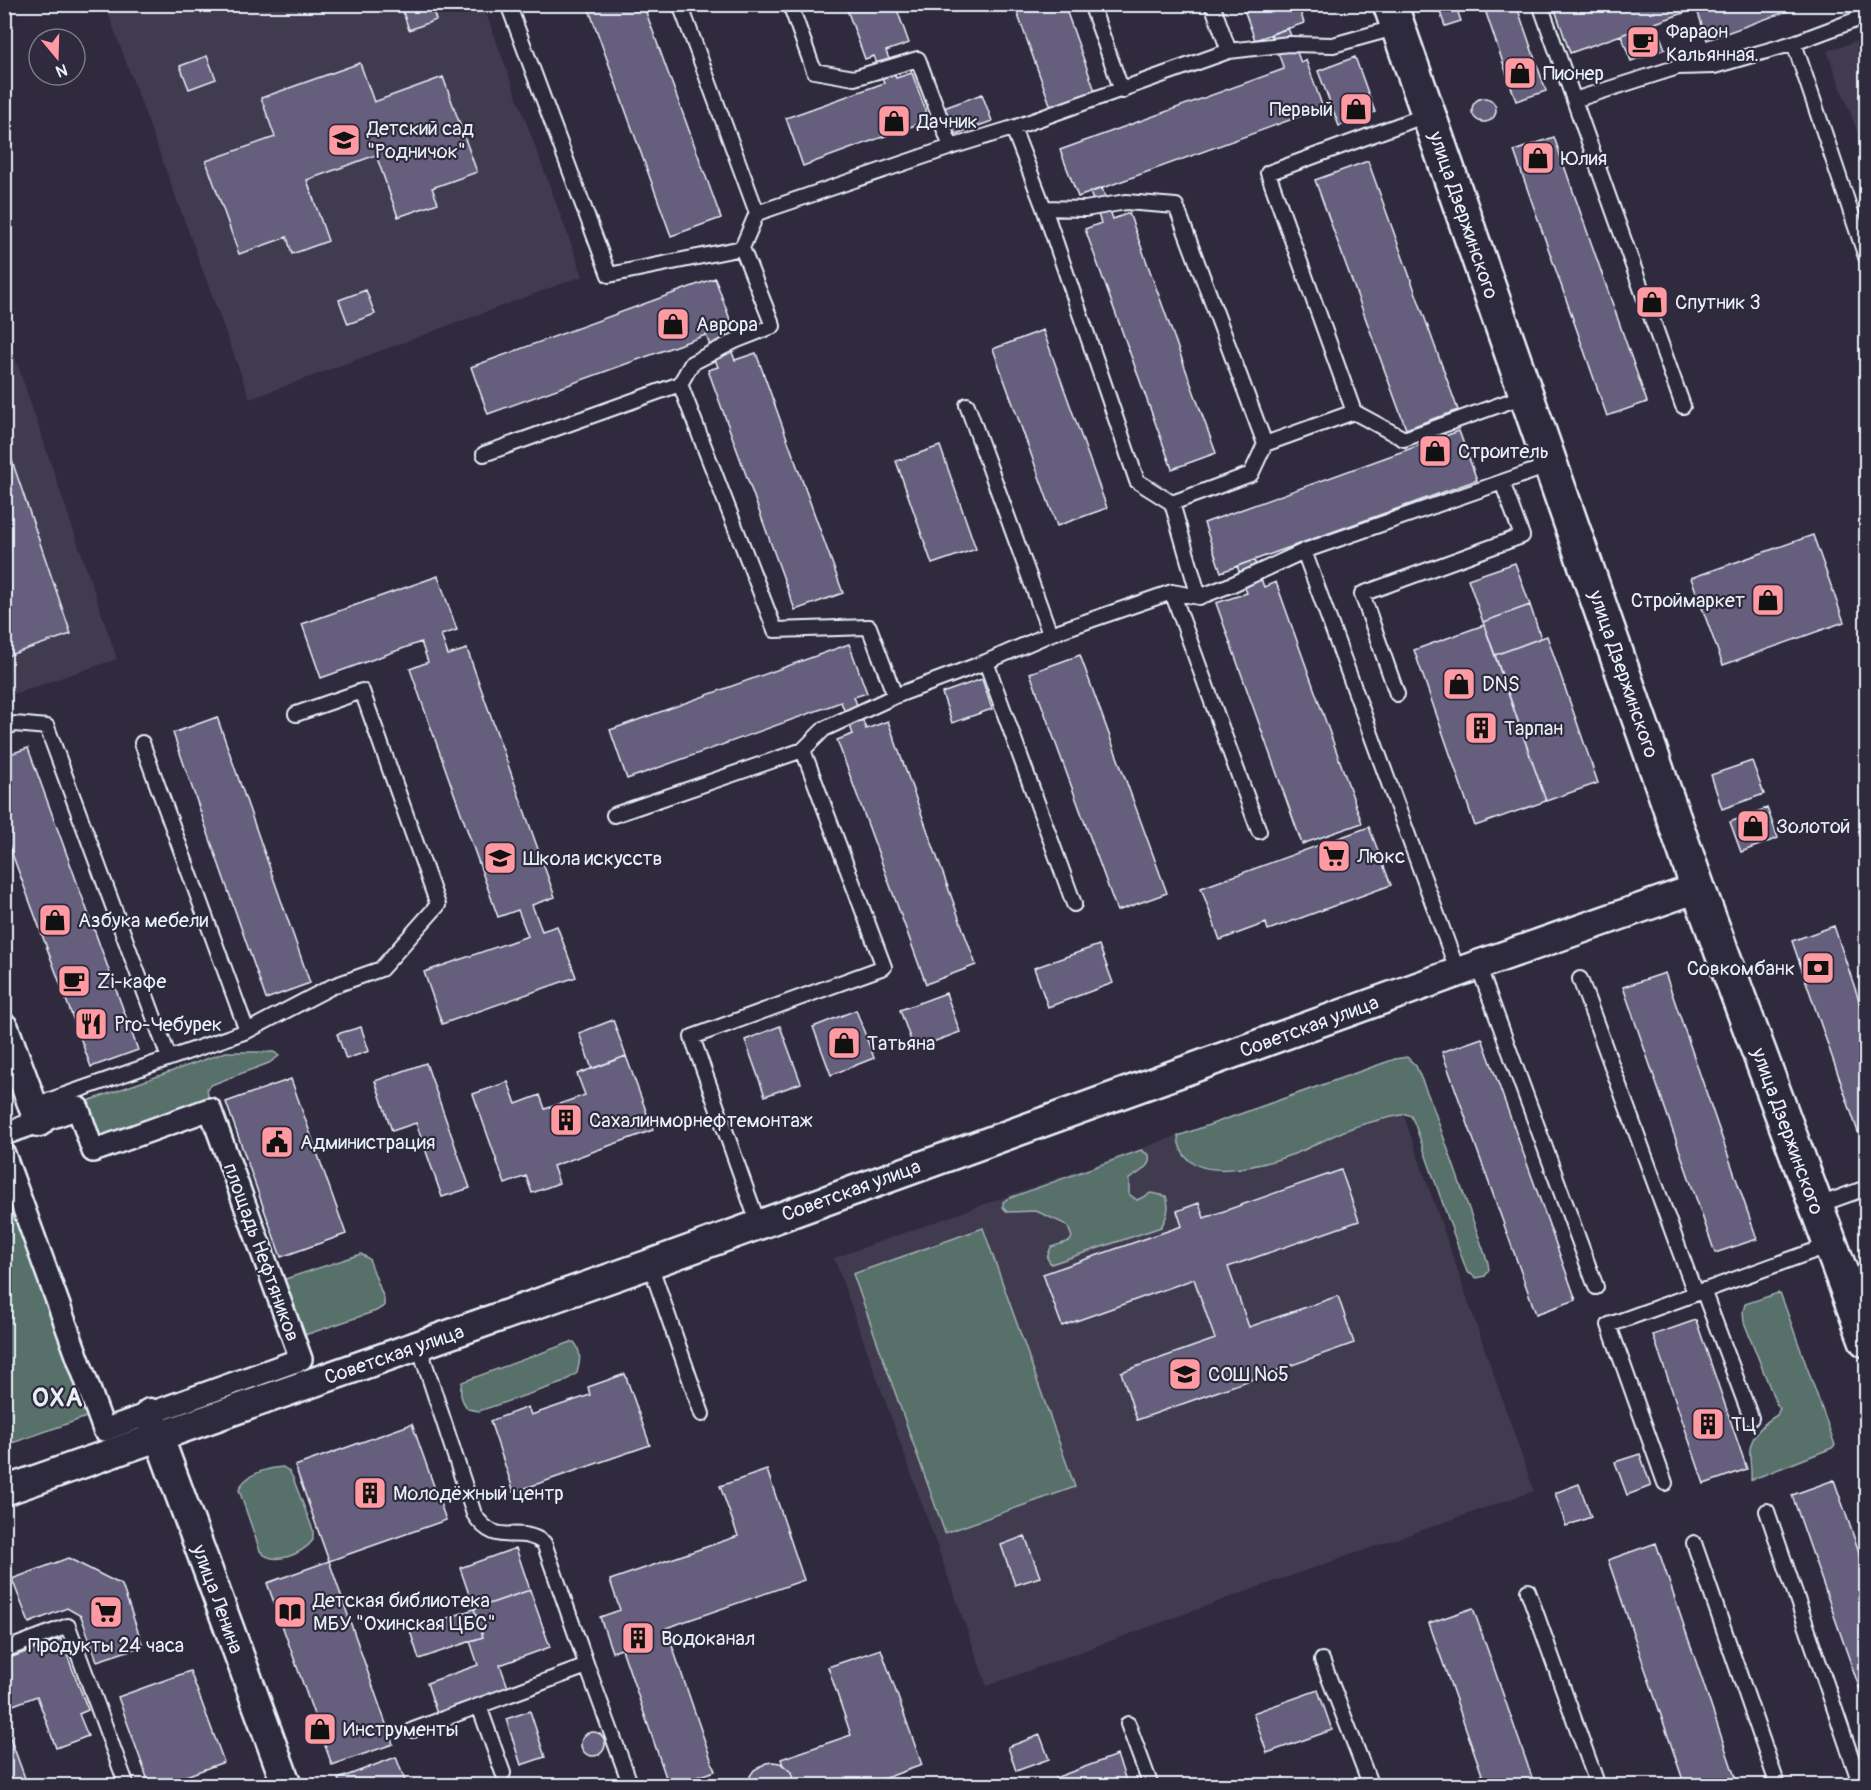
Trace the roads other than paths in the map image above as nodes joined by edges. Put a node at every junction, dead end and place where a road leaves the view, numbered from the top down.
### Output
1 (508, 4) edge
2 (680, 4) edge
3 (790, 4) edge
4 (1091, 4) edge
5 (1212, 4) edge
6 (1540, 4) edge
7 (1394, 16) edge
8 (1866, 16) edge
9 (1794, 43) junction
10 (1229, 51) junction
11 (1122, 91) junction
12 (1574, 100) junction
13 (1429, 114) junction
14 (1013, 128) junction
15 (951, 147) junction
16 (1044, 208) junction
17 (757, 213) junction
18 (742, 248) junction
19 (1866, 257) edge
20 (680, 384) junction
21 (1527, 395) junction
22 (967, 405) dead end
23 (1683, 406) dead end
24 (1354, 412) junction
25 (1265, 444) junction
26 (484, 454) dead end
27 (1551, 465) junction
28 (1502, 482) junction
29 (1172, 503) junction
30 (1304, 551) junction
31 (1172, 592) junction
32 (1199, 597) junction
33 (1050, 634) junction
34 (986, 662) junction
35 (1397, 694) dead end
36 (895, 696) junction
37 (296, 714) dead end
38 (4, 728) edge
39 (142, 743) dead end
40 (803, 750) junction
41 (614, 815) dead end
42 (1259, 831) dead end
43 (1698, 888) junction
44 (1074, 904) dead end
45 (1468, 969) junction
46 (1580, 979) dead end
47 (4, 1028) edge
48 (247, 1031) junction
49 (169, 1058) junction
50 (36, 1114) junction
51 (4, 1134) edge
52 (4, 1154) edge
53 (1866, 1188) edge
54 (1816, 1206) junction
55 (758, 1223) junction
56 (1830, 1245) junction
57 (650, 1263) junction
58 (1596, 1287) dead end
59 (1699, 1291) junction
60 (1866, 1338) edge
61 (418, 1346) junction
62 (702, 1414) dead end
63 (1751, 1418) dead end
64 (154, 1425) junction
65 (1665, 1483) dead end
66 (4, 1491) edge
67 (1767, 1511) dead end
68 (1694, 1543) dead end
69 (1528, 1591) dead end
70 (5, 1648) edge
71 (1322, 1660) dead end
72 (587, 1666) junction
73 (479, 1706) junction
74 (1128, 1724) dead end
75 (413, 1730) dead end
76 (503, 1773) dead end
77 (127, 1785) edge
78 (287, 1785) edge
79 (631, 1785) edge
80 (1151, 1785) edge
81 (1371, 1785) edge
82 (1598, 1785) edge
83 (1778, 1785) edge
84 (1861, 1785) edge

1 - 18 lane
2 - 17 lane
3 - 15 lane
4 - 11 lane
5 - 10 lane
6 - 12 lane
7 - 10 lane
7 - 13 street, улица Дзержинского
8 - 9 lane
9 - 12 lane
9 - 19 lane
10 - 11 lane
11 - 14 lane
12 - 23 lane
13 - 21 street, улица Дзержинского
13 - 24 lane
14 - 15 lane
14 - 16 lane
15 - 17 lane
16 - 25 lane
16 - 29 lane
17 - 18 lane
18 - 20 lane
20 - 26 lane
20 - 36 lane
21 - 24 lane
21 - 27 street, улица Дзержинского
22 - 33 lane
24 - 25 lane
25 - 29 lane
27 - 28 lane
27 - 43 street, улица Дзержинского
28 - 30 lane
28 - 35 lane
29 - 32 lane
30 - 32 lane
30 - 45 lane
31 - 32 lane
31 - 33 lane
31 - 42 lane
33 - 34 lane
34 - 36 lane
34 - 44 lane
36 - 40 lane
37 - 48 lane
38 - 49 lane
39 - 48 lane
40 - 41 lane
40 - 55 lane
43 - 45 street, Советская улица
43 - 54 street, улица Дзержинского
45 - 55 street, Советская улица
45 - 58 lane
46 - 59 lane
47 - 50 street
48 - 49 lane
49 - 50 lane
50 - 51 street, площадь Нефтяников
50 - 64 street, площадь Нефтяников
52 - 64 street, площадь Нефтяников
53 - 54 lane
54 - 56 street, улица Дзержинского
55 - 57 street, Советская улица
56 - 59 lane
56 - 60 street, улица Дзержинского
57 - 61 street, Советская улица
57 - 62 lane
59 - 63 lane
59 - 65 lane
61 - 64 street, Советская улица
61 - 72 lane
64 - 66 street, Советская улица
64 - 78 street, улица Ленина
67 - 84 lane
68 - 83 lane
69 - 82 lane
70 - 77 lane
71 - 81 lane
72 - 73 lane
72 - 79 lane
73 - 75 lane
73 - 76 lane
74 - 80 lane

